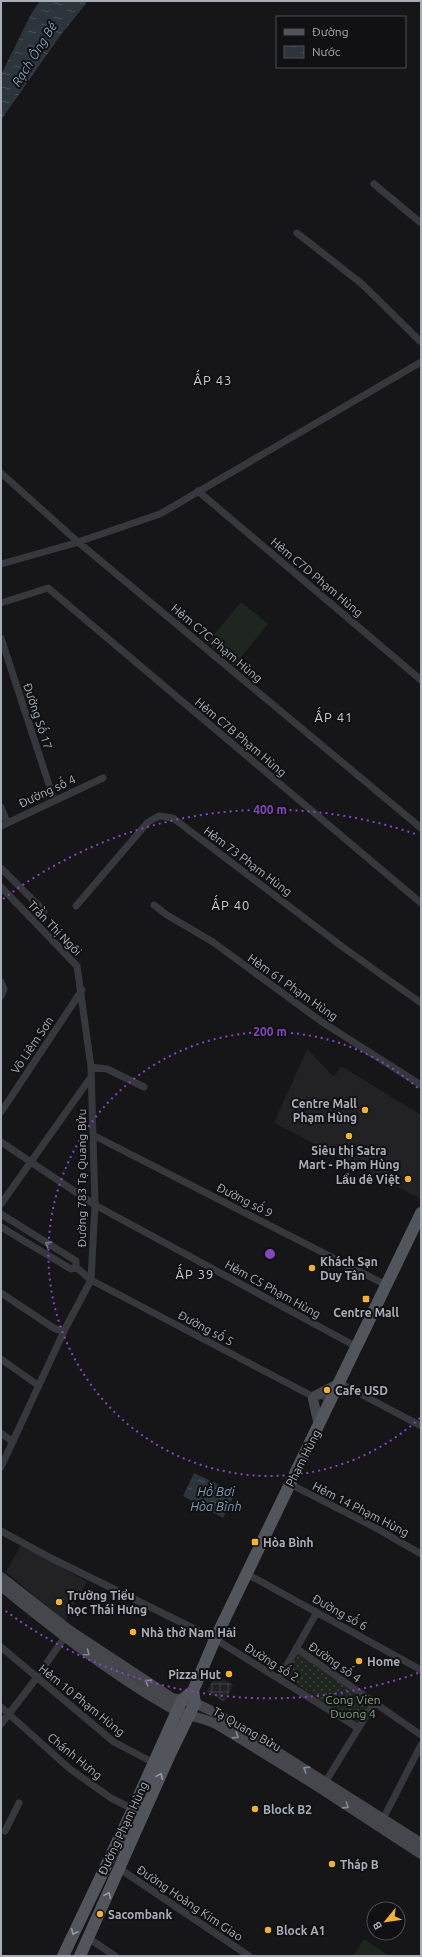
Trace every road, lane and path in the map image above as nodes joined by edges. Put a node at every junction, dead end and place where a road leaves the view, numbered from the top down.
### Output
1 (374, 184) dead end
2 (421, 223) edge
3 (297, 233) dead end
4 (421, 342) edge
5 (421, 362) edge
6 (1, 473) edge
7 (198, 491) junction
8 (78, 542) junction
9 (1, 564) edge
10 (1, 603) edge
11 (1, 638) edge
12 (421, 680) edge
13 (103, 778) dead end
14 (54, 800) junction
15 (1, 807) edge
16 (4, 824) edge
17 (421, 828) edge
18 (1, 868) edge
19 (1, 887) edge
20 (421, 903) edge
21 (154, 905) dead end
22 (76, 906) dead end
23 (44, 911) dead end
24 (1, 982) edge
25 (82, 990) junction
26 (1, 996) edge
27 (421, 1003) edge
28 (91, 1067) junction
29 (91, 1077) junction
30 (421, 1085) edge
31 (144, 1087) dead end
32 (1, 1112) edge
33 (93, 1135) junction
34 (1, 1142) edge
35 (31, 1161) junction
36 (1, 1204) edge
37 (95, 1204) junction
38 (421, 1213) edge
39 (1, 1214) edge
40 (1, 1227) edge
41 (76, 1267) junction
42 (91, 1280) junction
43 (386, 1286) junction
44 (1, 1293) edge
45 (66, 1329) junction
46 (356, 1347) junction
47 (1, 1359) edge
48 (340, 1383) junction
49 (39, 1386) junction
50 (313, 1397) junction
51 (329, 1404) junction
52 (319, 1426) junction
53 (421, 1426) edge
54 (1, 1433) edge
55 (13, 1442) junction
56 (1, 1467) edge
57 (290, 1484) junction
58 (1, 1531) edge
59 (421, 1554) edge
60 (248, 1574) junction
61 (1, 1576) edge
62 (1, 1586) edge
63 (318, 1612) junction
64 (67, 1634) junction
65 (215, 1639) junction
66 (1, 1647) edge
67 (296, 1648) junction
68 (421, 1670) edge
69 (37, 1677) junction
70 (279, 1678) junction
71 (192, 1691) junction
72 (374, 1702) junction
73 (195, 1703) junction
74 (1, 1707) edge
75 (183, 1709) junction
76 (9, 1714) junction
77 (1, 1724) edge
78 (358, 1728) junction
79 (421, 1736) edge
80 (421, 1745) edge
81 (154, 1763) junction
82 (323, 1785) junction
83 (19, 1803) dead end
84 (133, 1809) junction
85 (383, 1819) junction
86 (5, 1831) dead end
87 (421, 1843) edge
88 (421, 1854) edge
89 (120, 1869) junction
90 (88, 1938) junction
91 (63, 1956) edge
92 (80, 1956) edge
93 (115, 1956) edge
94 (249, 1956) edge

1 - 2 street
3 - 4 street
5 - 7 street
6 - 8 street, Hẻm C7C Phạm Hùng
7 - 8 street
7 - 12 street, Hẻm C7D Phạm Hùng
8 - 9 street
8 - 17 street, Hẻm C7C Phạm Hùng
10 - 20 street, Hẻm C7B Phạm Hùng
11 - 14 street, Đường Số 17
13 - 14 street, Đường số 4
14 - 16 street, Đường số 4
15 - 16 street
18 - 23 street, Trần Thị Ngôi
19 - 25 street, Trần Thị Ngôi
21 - 30 street, Hẻm 61 Phạm Hùng
22 - 27 street, Hẻm 73 Phạm Hùng
24 - 26 street
25 - 28 street, Đường 783 Tạ Quang Bửu
25 - 32 street, Võ Liêm Sơn
28 - 29 street, Đường 783 Tạ Quang Bửu
28 - 31 street
29 - 33 street, Đường 783 Tạ Quang Bửu
29 - 35 street
33 - 37 street, Đường 783 Tạ Quang Bửu
33 - 43 street, Đường số 9
34 - 35 street, Hẻm C5 Phạm Hùng
35 - 36 street
35 - 37 street, Hẻm C5 Phạm Hùng
37 - 42 street, Đường 783 Tạ Quang Bửu
37 - 46 street, Hẻm C5 Phạm Hùng
38 - 43 main road, Phạm Hùng
41 -> 39 street, Đường số 5
40 - 41 street
41 - 42 street, Đường số 5
42 - 45 street, Đường 783 Tạ Quang Bửu
42 - 50 street, Đường số 5
43 - 46 main road, Phạm Hùng
44 - 45 street
45 - 49 street, Đường 783 Tạ Quang Bửu
46 - 48 main road, Phạm Hùng
47 - 49 street
48 - 50 main road
48 - 51 main road, Phạm Hùng
48 - 53 street
49 - 55 street, Đường 783 Tạ Quang Bửu
50 - 51 street, Đường số 5
50 - 52 main road
51 - 52 main road, Phạm Hùng
52 - 57 main road, Phạm Hùng
54 - 55 street
55 - 56 street, Đường 783 Tạ Quang Bửu
57 - 59 street, Hẻm 14 Phạm Hùng
57 - 60 main road, Phạm Hùng
58 - 65 street, Đường số 2
60 - 63 street, Đường số 6
60 - 65 main road, Phạm Hùng
61 - 64 main road, Tạ Quang Bửu
62 - 64 main road, Tạ Quang Bửu
63 - 67 street
63 - 68 street, Đường số 6
64 - 69 street
64 - 75 main road, Tạ Quang Bửu
65 - 70 street, Đường số 2
65 - 71 main road, Phạm Hùng
66 - 69 street, Hẻm 10 Phạm Hùng
67 - 70 street
67 - 72 street, Đường số 4
69 - 76 street
69 - 81 street, Hẻm 10 Phạm Hùng
70 - 78 street, Đường số 2
71 - 73 main road
71 - 75 main road, Phạm Hùng
72 - 78 street
72 - 79 street, Đường số 4
73 - 75 main road
82 -> 73 main road, Tạ Quang Bửu
74 - 76 street, Chánh Hưng
75 - 81 main road, Đường Phạm Hùng
75 -> 82 main road, Tạ Quang Bửu
89 -> 75 main road, Đường Phạm Hùng
76 - 77 street
76 - 84 street, Chánh Hưng
78 - 82 street
80 - 85 street
81 - 84 main road, Đường Phạm Hùng
82 - 85 main road, Tạ Quang Bửu
82 -> 88 main road, Tạ Quang Bửu
83 - 86 street
84 -> 91 main road, Đường Phạm Hùng
85 - 87 main road, Tạ Quang Bửu
90 -> 89 main road, Đường Phạm Hùng
89 - 94 street, Đường Hoàng Kim Giao
90 - 92 main road, Đường Phạm Hùng
90 - 93 street

